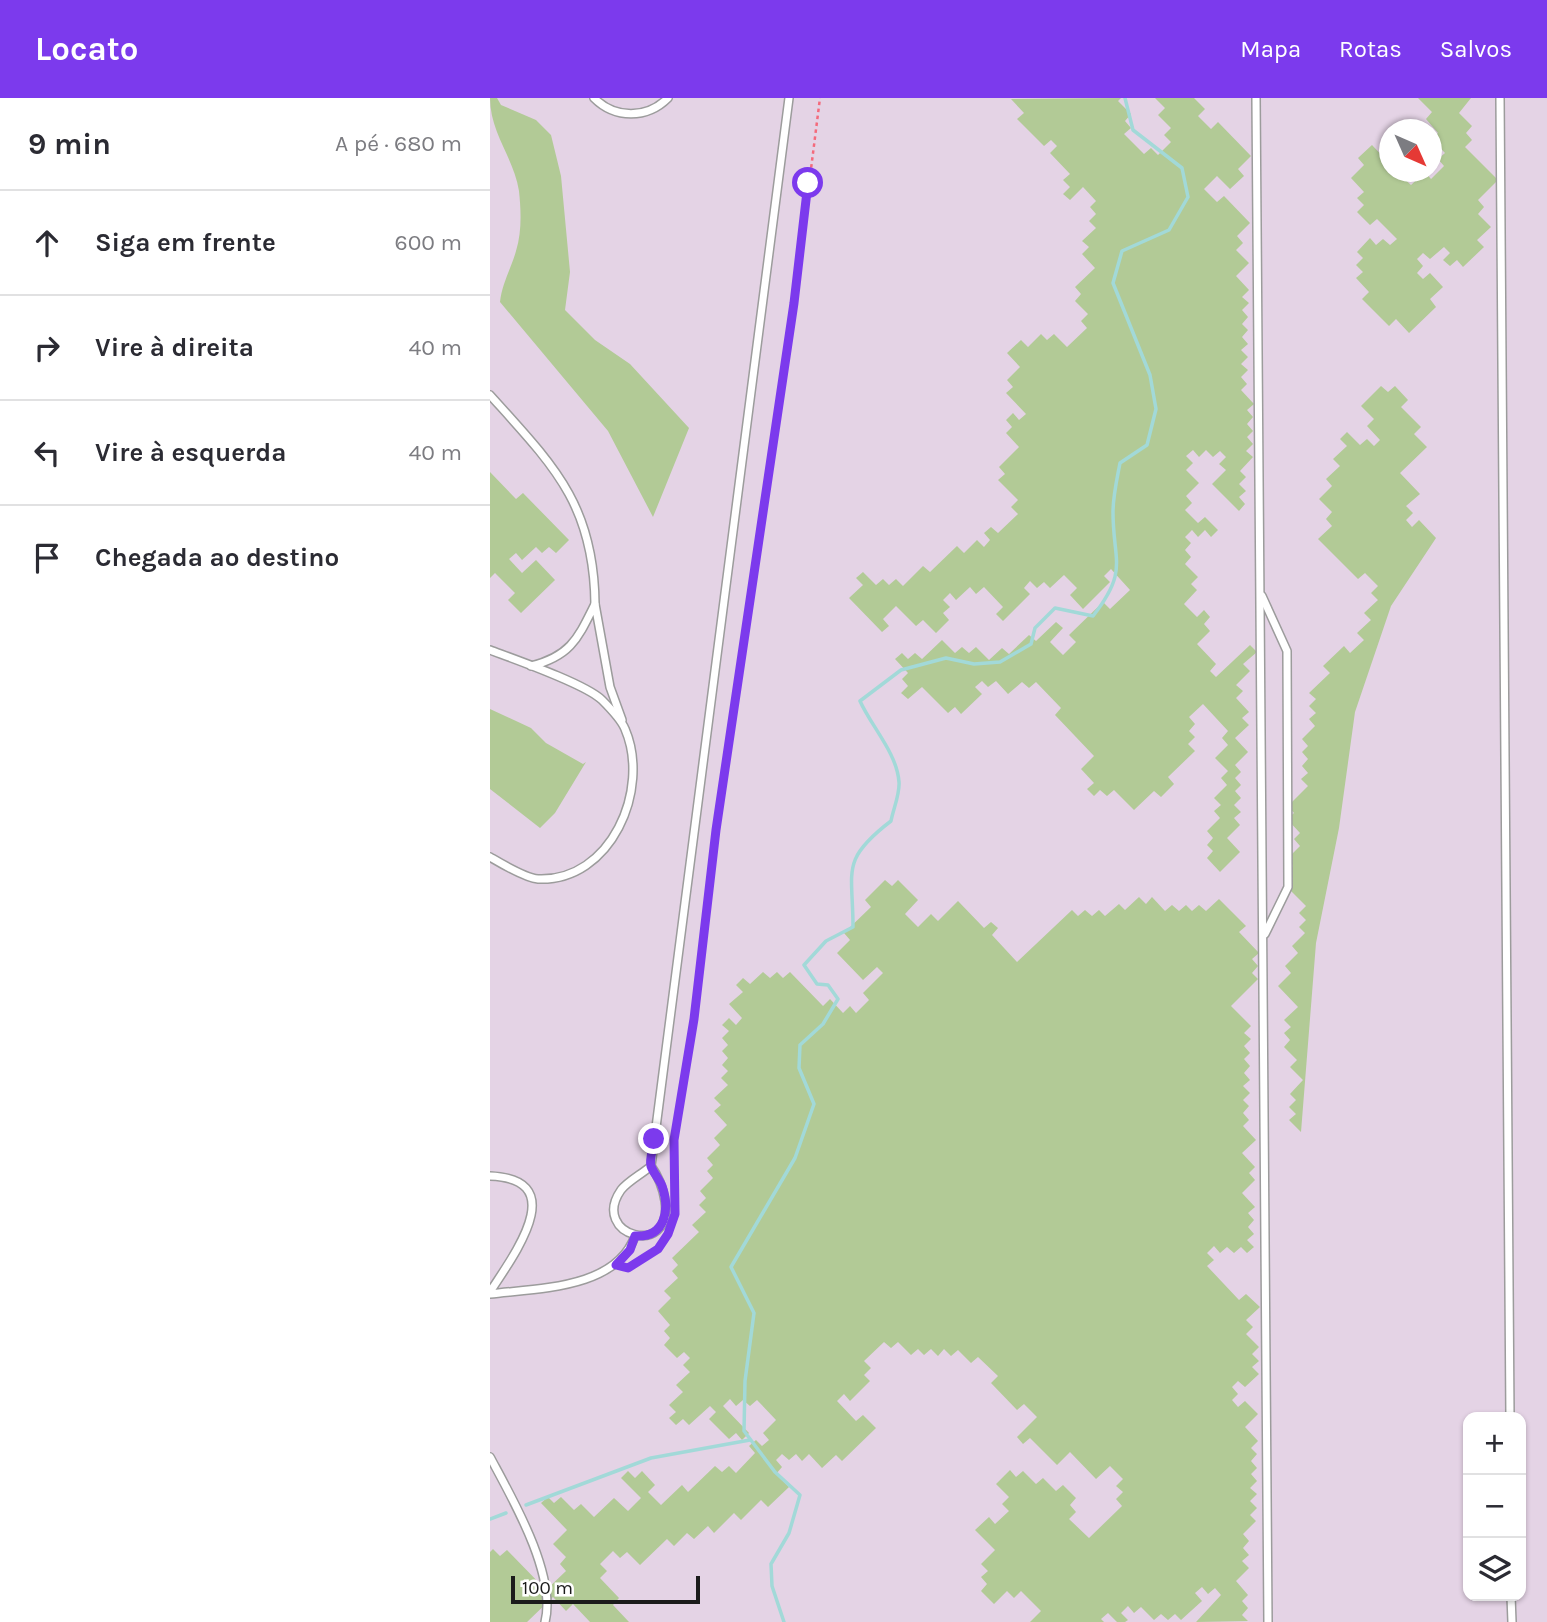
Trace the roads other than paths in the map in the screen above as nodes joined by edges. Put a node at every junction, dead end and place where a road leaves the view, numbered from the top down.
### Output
1 (594, 98) edge
2 (668, 98) edge
3 (789, 98) edge
4 (1256, 98) edge
5 (1500, 98) edge
6 (490, 395) edge
7 (1260, 593) junction
8 (595, 604) junction
9 (490, 650) edge
10 (531, 666) junction
11 (625, 727) junction
12 (490, 857) edge
13 (1263, 937) junction
14 (651, 1166) junction
15 (490, 1176) edge
16 (635, 1236) junction
17 (490, 1293) edge
18 (1510, 1412) edge
19 (490, 1457) edge
20 (1511, 1601) edge
21 (545, 1622) edge
22 (1268, 1622) edge
23 (1511, 1622) edge

1 - 2 lane
3 - 14 lane
4 - 7 lane
5 - 18 lane
6 - 8 lane
7 - 13 lane
7 - 13 lane
8 - 10 lane
8 - 11 lane
9 - 10 lane
10 - 11 lane
11 - 12 lane
13 - 22 lane
14 - 16 lane
14 - 16 lane
15 - 17 lane
16 - 17 lane
19 - 21 lane
20 - 23 lane

